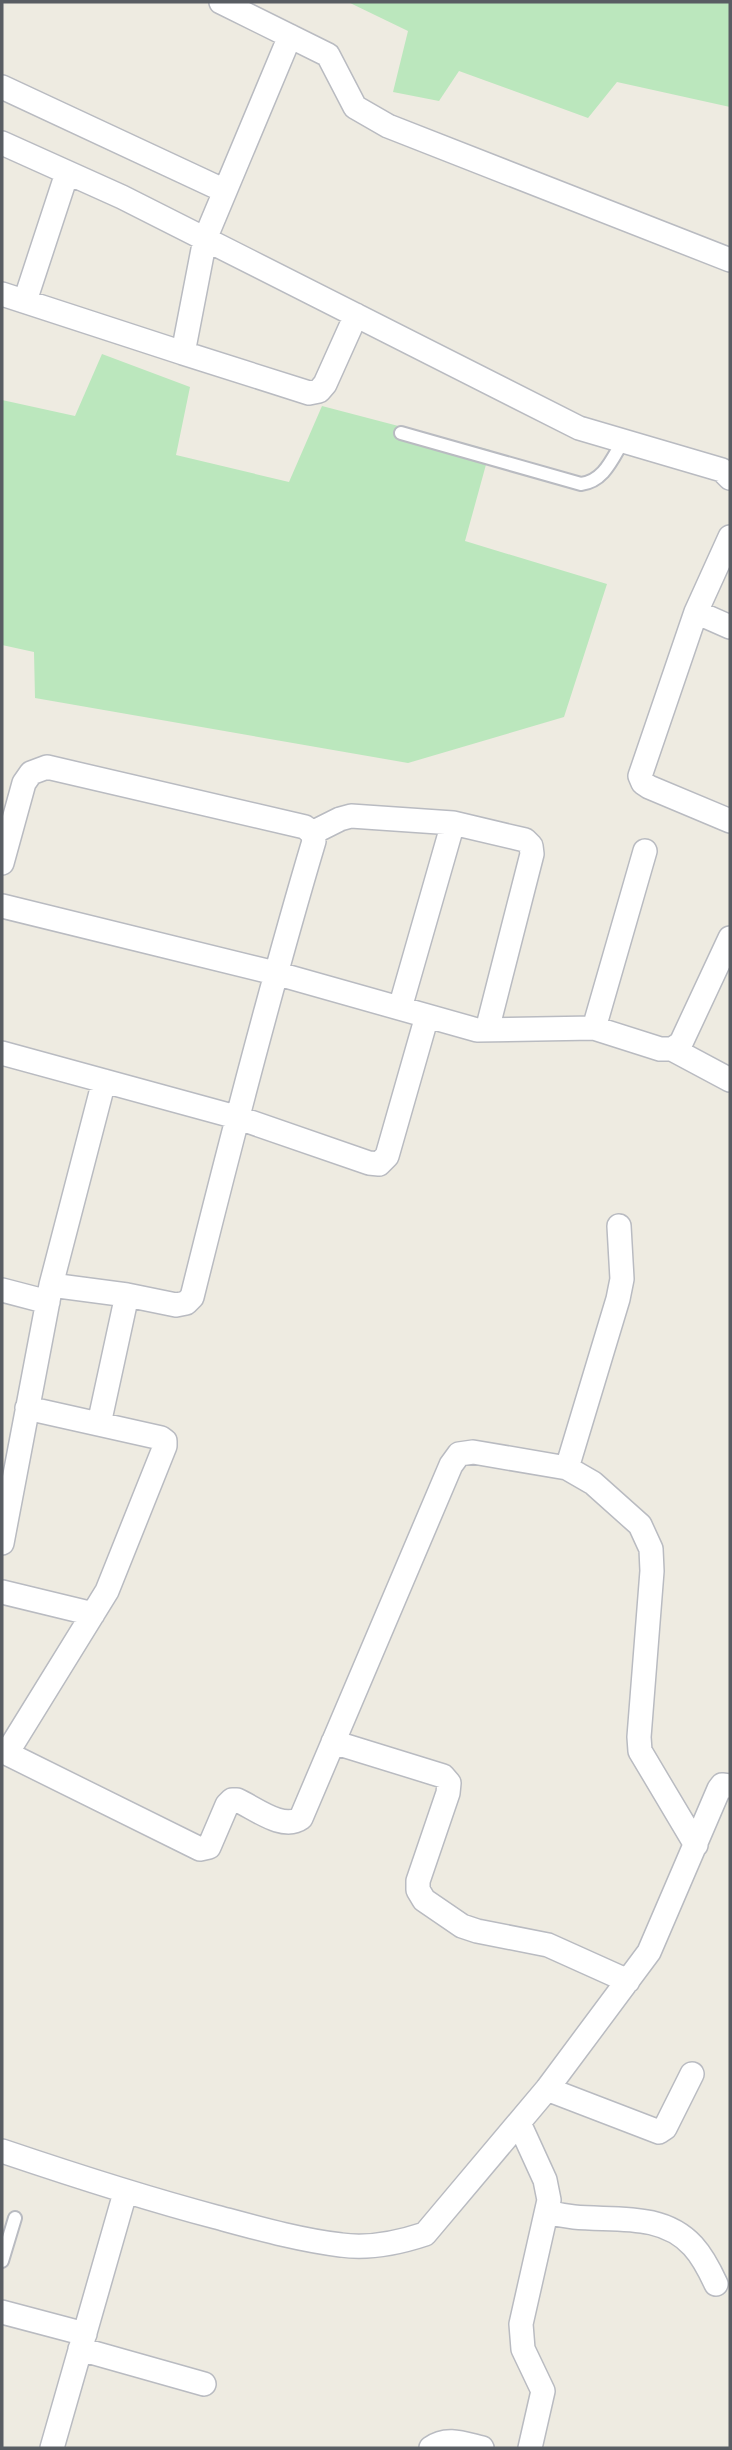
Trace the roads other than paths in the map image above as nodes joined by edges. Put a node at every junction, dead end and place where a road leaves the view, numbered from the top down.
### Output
1 (221, 2) edge
2 (290, 36) junction
3 (2, 87) edge
4 (2, 143) edge
5 (67, 173) junction
6 (226, 191) junction
7 (205, 239) junction
8 (730, 260) edge
9 (2, 294) edge
10 (24, 301) junction
11 (356, 315) junction
12 (183, 353) junction
13 (401, 433) dead end
14 (622, 441) junction
15 (730, 478) edge
16 (730, 537) edge
17 (696, 612) junction
18 (730, 627) edge
19 (730, 821) edge
20 (453, 823) junction
21 (312, 833) junction
22 (646, 851) dead end
23 (2, 863) edge
24 (2, 906) edge
25 (730, 938) edge
26 (275, 973) junction
27 (400, 1008) junction
28 (427, 1016) junction
29 (594, 1028) junction
30 (487, 1030) junction
31 (672, 1049) junction
32 (2, 1054) edge
33 (730, 1080) edge
34 (104, 1081) junction
35 (236, 1117) junction
36 (619, 1226) dead end
37 (2, 1290) edge
38 (50, 1294) junction
39 (127, 1295) junction
40 (27, 1408) junction
41 (99, 1424) junction
42 (568, 1468) junction
43 (2, 1543) edge
44 (2, 1592) edge
45 (93, 1614) junction
46 (333, 1742) junction
47 (5, 1752) edge
48 (730, 1786) edge
49 (696, 1845) junction
50 (628, 1981) junction
51 (692, 2074) dead end
52 (547, 2089) junction
53 (519, 2123) junction
54 (2, 2151) edge
55 (125, 2193) junction
56 (547, 2212) junction
57 (15, 2218) dead end
58 (2, 2261) edge
59 (716, 2284) dead end
60 (2, 2312) edge
61 (83, 2342) junction
62 (204, 2384) dead end
63 (52, 2448) edge
64 (431, 2448) edge
65 (482, 2448) edge
66 (530, 2448) edge

1 - 2 street
2 - 6 street
2 - 8 street
3 - 6 street
4 - 5 street
5 - 7 street
5 - 10 street
6 - 7 street
7 - 11 street
7 - 12 street
9 - 10 street
10 - 12 street
11 - 12 street
11 - 14 street
13 - 14 lane
14 - 15 street
16 - 17 street
17 - 18 street
17 - 19 street
20 - 21 street
20 - 27 street
20 - 30 street
21 - 23 street
21 - 26 street
22 - 29 street
24 - 26 street
25 - 31 street
26 - 27 street
26 - 35 street
27 - 28 street
28 - 30 street
28 - 35 street
29 - 30 street
29 - 31 street
31 - 33 street
32 - 34 street
34 - 35 street
34 - 38 street
35 - 39 street
36 - 42 street
37 - 38 street
38 - 39 street
38 - 40 street
39 - 41 street
40 - 41 street
40 - 43 street
41 - 45 street
42 - 46 street
42 - 49 street
44 - 45 street
45 - 47 street
46 - 47 street
46 - 50 street
48 - 49 street
49 - 50 street
50 - 52 street
51 - 52 street
52 - 53 street
53 - 55 street
53 - 56 street
54 - 55 street
55 - 61 street
56 - 59 street
56 - 66 street
57 - 58 lane
60 - 61 street
61 - 62 street
61 - 63 street
64 - 65 street

